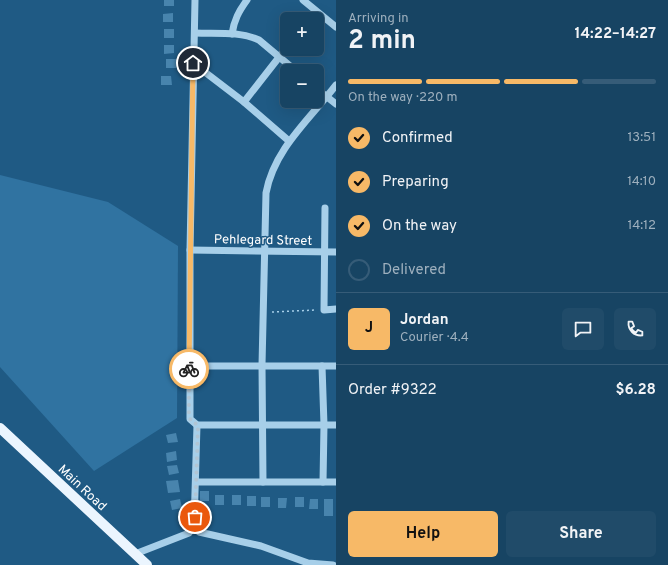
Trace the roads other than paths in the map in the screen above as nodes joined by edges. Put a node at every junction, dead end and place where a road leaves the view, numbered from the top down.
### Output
1 (195, 0) edge
2 (247, 0) edge
3 (303, 0) edge
4 (317, 12) edge
5 (324, 18) edge
6 (336, 28) edge
7 (195, 33) junction
8 (232, 34) junction
9 (279, 57) junction
10 (193, 63) junction
11 (288, 64) edge
12 (336, 85) edge
13 (324, 95) edge
14 (327, 97) junction
15 (244, 102) junction
16 (336, 104) edge
17 (289, 140) junction
18 (325, 208) dead end
19 (190, 250) junction
20 (264, 251) junction
21 (325, 252) junction
22 (336, 252) edge
23 (336, 309) edge
24 (262, 365) junction
25 (189, 366) junction
26 (322, 366) junction
27 (336, 366) edge
28 (198, 425) junction
29 (262, 425) junction
30 (324, 425) junction
31 (336, 425) edge
32 (0, 428) edge
33 (197, 482) junction
34 (263, 482) junction
35 (323, 482) junction
36 (336, 482) edge
37 (194, 526) junction
38 (136, 554) junction
39 (148, 565) edge
40 (333, 565) edge

1 - 7 street
2 - 8 street
3 - 4 street
5 - 6 street
7 - 8 street
7 - 10 street
8 - 9 street
9 - 11 street
9 - 15 street
10 - 15 street
10 - 19 street
12 - 14 street
13 - 14 street
14 - 16 street
14 - 17 street
15 - 17 street
17 - 20 street
18 - 21 street
19 - 20 street, Pehlegard Street
19 - 25 street
20 - 21 street, Pehlegard Street
20 - 24 street
21 - 22 street, Pehlegard Street
21 - 23 street
24 - 25 street
24 - 26 street
24 - 29 street
25 - 28 street
26 - 27 street
26 - 30 street
28 - 29 street
28 - 33 street
29 - 30 street
29 - 34 street
30 - 31 street
30 - 35 street
32 - 38 main road, Main Road
33 - 34 street
33 - 37 street
34 - 35 street
35 - 36 street
37 - 38 street
37 - 40 street
38 - 39 main road, Main Road

